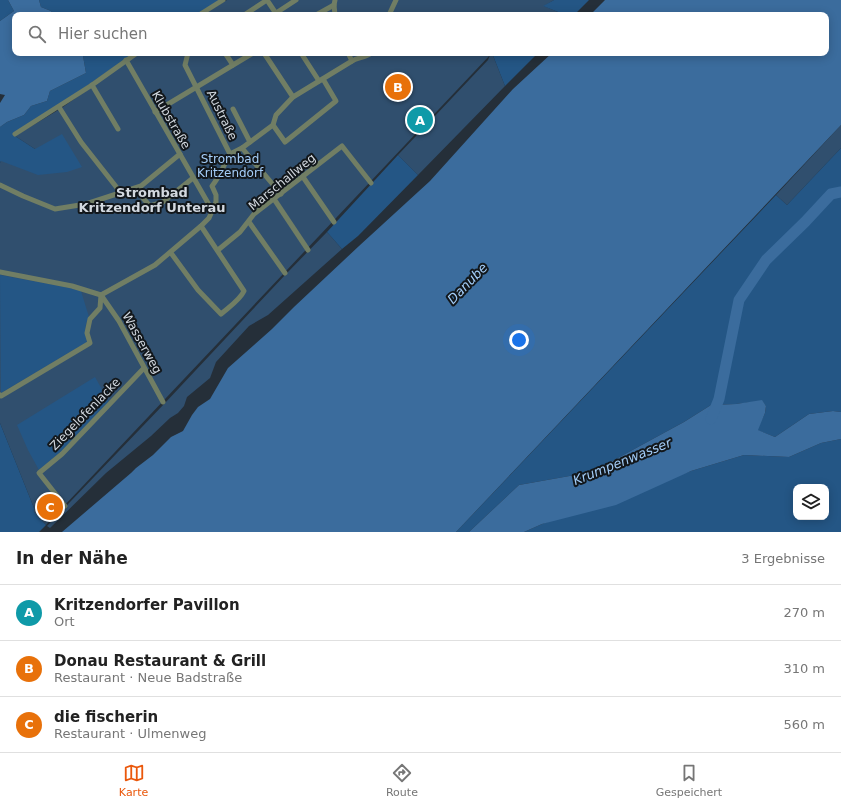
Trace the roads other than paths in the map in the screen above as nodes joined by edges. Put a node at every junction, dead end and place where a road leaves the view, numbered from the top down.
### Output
1 (223, 0) edge
2 (267, 0) edge
3 (296, 0) edge
4 (396, 0) edge
5 (335, 2) edge
6 (204, 12) edge
7 (249, 12) edge
8 (275, 12) edge
9 (279, 12) edge
10 (320, 12) edge
11 (391, 12) edge
12 (132, 56) edge
13 (188, 56) edge
14 (227, 56) edge
15 (248, 56) edge
16 (266, 56) edge
17 (303, 56) edge
18 (350, 56) edge
19 (367, 56) edge
20 (126, 60) junction
21 (352, 61) junction
22 (233, 65) junction
23 (321, 80) junction
24 (92, 85) junction
25 (197, 88) junction
26 (293, 97) junction
27 (59, 107) junction
28 (233, 110) dead end
29 (155, 112) junction
30 (273, 125) junction
31 (118, 129) dead end
32 (15, 134) dead end
33 (250, 142) junction
34 (242, 148) junction
35 (180, 154) junction
36 (230, 154) junction
37 (303, 177) junction
38 (193, 178) junction
39 (371, 183) dead end
40 (0, 185) edge
41 (135, 189) junction
42 (121, 193) junction
43 (281, 194) junction
44 (274, 199) junction
45 (212, 210) junction
46 (249, 222) junction
47 (334, 222) dead end
48 (201, 226) junction
49 (218, 250) junction
50 (308, 250) dead end
51 (171, 253) junction
52 (0, 272) edge
53 (285, 273) dead end
54 (101, 295) junction
55 (144, 368) junction
56 (0, 396) edge
57 (163, 402) dead end
58 (65, 506) dead end

1 - 6 street
2 - 7 street
2 - 8 street
3 - 9 street
4 - 11 street
5 - 10 street
12 - 20 street
13 - 25 street, Austraße
14 - 22 street
15 - 22 street
16 - 26 street
17 - 23 street
18 - 21 street
19 - 21 street
20 - 24 street
20 - 29 street, Klubstraße
21 - 23 street
22 - 25 street
23 - 26 street
23 - 30 street
24 - 27 street
24 - 31 street
25 - 29 street
25 - 36 street, Austraße
26 - 30 street
27 - 32 street
27 - 42 street
28 - 33 street
29 - 35 street, Klubstraße
30 - 33 street
33 - 34 street
34 - 36 street
34 - 43 street
35 - 38 street, Klubstraße
35 - 41 street
36 - 45 street, Austraße
37 - 39 street, Marschallweg
37 - 43 street, Marschallweg
37 - 47 street
38 - 41 street
38 - 45 street, Klubstraße
40 - 42 street
41 - 42 street
43 - 44 street, Marschallweg
44 - 46 street, Marschallweg
44 - 50 street
45 - 48 street, Austraße
46 - 49 street, Marschallweg
46 - 53 street
48 - 49 street
48 - 51 street, Austraße
49 - 51 street
51 - 54 street, Austraße
52 - 54 street
54 - 55 street, Wasserweg
54 - 56 street
55 - 57 street, Wasserweg
55 - 58 street, Ziegelofenlacke

